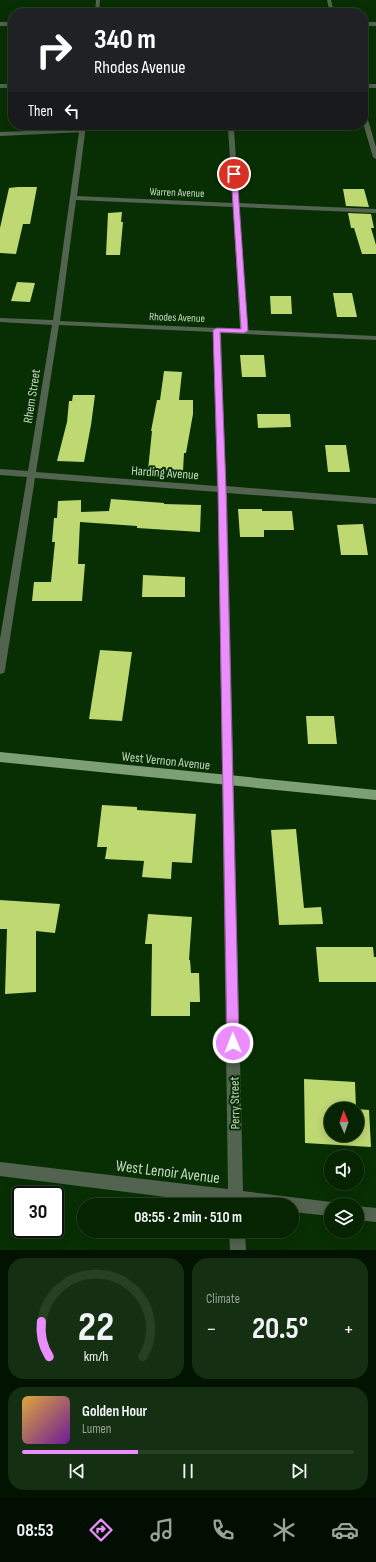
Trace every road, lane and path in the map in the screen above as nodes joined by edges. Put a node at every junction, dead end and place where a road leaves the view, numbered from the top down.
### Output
1 (55, 130) edge
2 (83, 130) edge
3 (231, 130) edge
4 (368, 130) edge
5 (0, 134) edge
6 (376, 156) edge
7 (73, 198) junction
8 (235, 205) junction
9 (376, 211) edge
10 (0, 320) edge
11 (56, 323) junction
12 (217, 330) junction
13 (244, 331) junction
14 (376, 338) edge
15 (0, 472) edge
16 (31, 475) junction
17 (222, 489) junction
18 (376, 501) edge
19 (0, 670) edge
20 (0, 757) edge
21 (227, 780) junction
22 (376, 795) edge
23 (0, 1169) edge
24 (214, 1198) edge
25 (236, 1198) edge
26 (299, 1206) edge
27 (324, 1208) edge
28 (364, 1214) edge
29 (376, 1215) edge
30 (237, 1238) edge
31 (238, 1250) edge

1 - 5 lane
2 - 7 street, Rhem Street
3 - 8 street
4 - 6 street
7 - 8 street, Warren Avenue
7 - 11 street, Rhem Street
8 - 9 street, Warren Avenue
8 - 13 street
10 - 11 street, Rhodes Avenue
11 - 12 street, Rhodes Avenue
11 - 16 street, Rhem Street
12 - 13 street, Rhodes Avenue
12 - 17 street, Perry Street
13 - 14 street, Rhodes Avenue
15 - 16 street, Harding Avenue
16 - 17 street, Harding Avenue
16 - 19 street, Rhem Street
17 - 18 street, Harding Avenue
17 - 21 street, Perry Street
20 - 21 main road, West Vernon Avenue
21 - 22 main road, West Vernon Avenue
21 - 25 street, Perry Street
23 - 24 street, West Lenoir Avenue
26 - 27 street, West Lenoir Avenue
28 - 29 street
30 - 31 street

